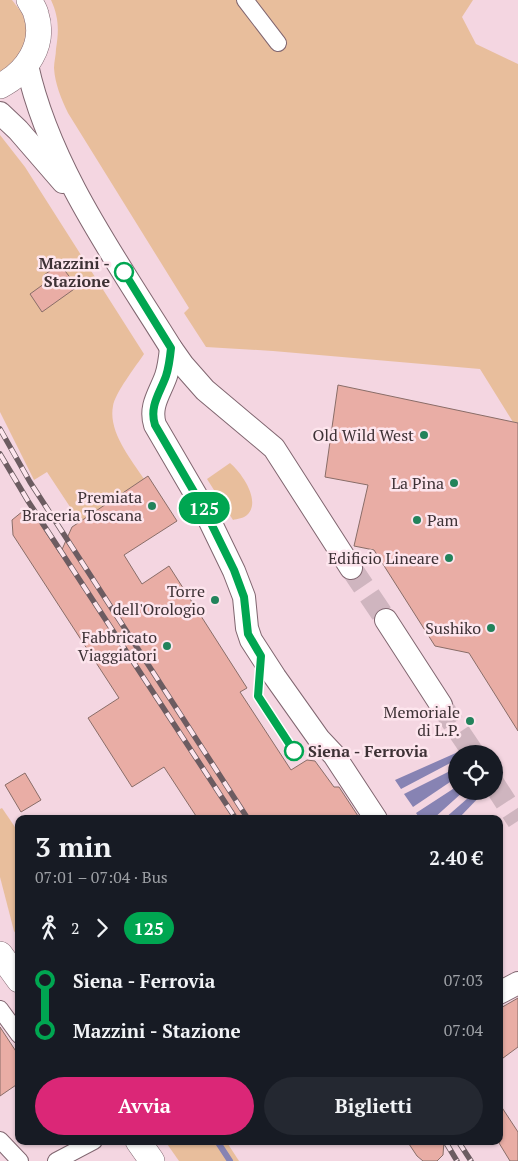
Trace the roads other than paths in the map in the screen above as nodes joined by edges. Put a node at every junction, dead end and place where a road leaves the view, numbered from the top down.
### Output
1 (29, 0) edge
2 (245, 0) edge
3 (278, 42) dead end
4 (27, 65) junction
5 (0, 86) edge
6 (0, 113) edge
7 (80, 200) junction
8 (171, 348) junction
9 (351, 568) tunnel mouth
10 (386, 620) tunnel mouth
11 (441, 705) tunnel mouth
12 (373, 815) edge
13 (0, 954) edge
14 (15, 975) edge
15 (518, 983) edge
16 (503, 991) edge
17 (0, 1009) edge
18 (15, 1030) edge
19 (0, 1140) edge
20 (86, 1145) edge
21 (141, 1145) edge
22 (20, 1161) edge
23 (56, 1161) edge
24 (152, 1161) edge

1 - 4 main road
2 - 3 street
4 - 5 main road
4 - 7 main road
6 - 7 main road
7 - 8 main road
8 - 9 main road
8 - 12 main road
10 - 11 main road
13 - 14 main road
15 - 16 main road
17 - 18 street
19 - 22 street
20 - 23 street
21 - 24 main road

